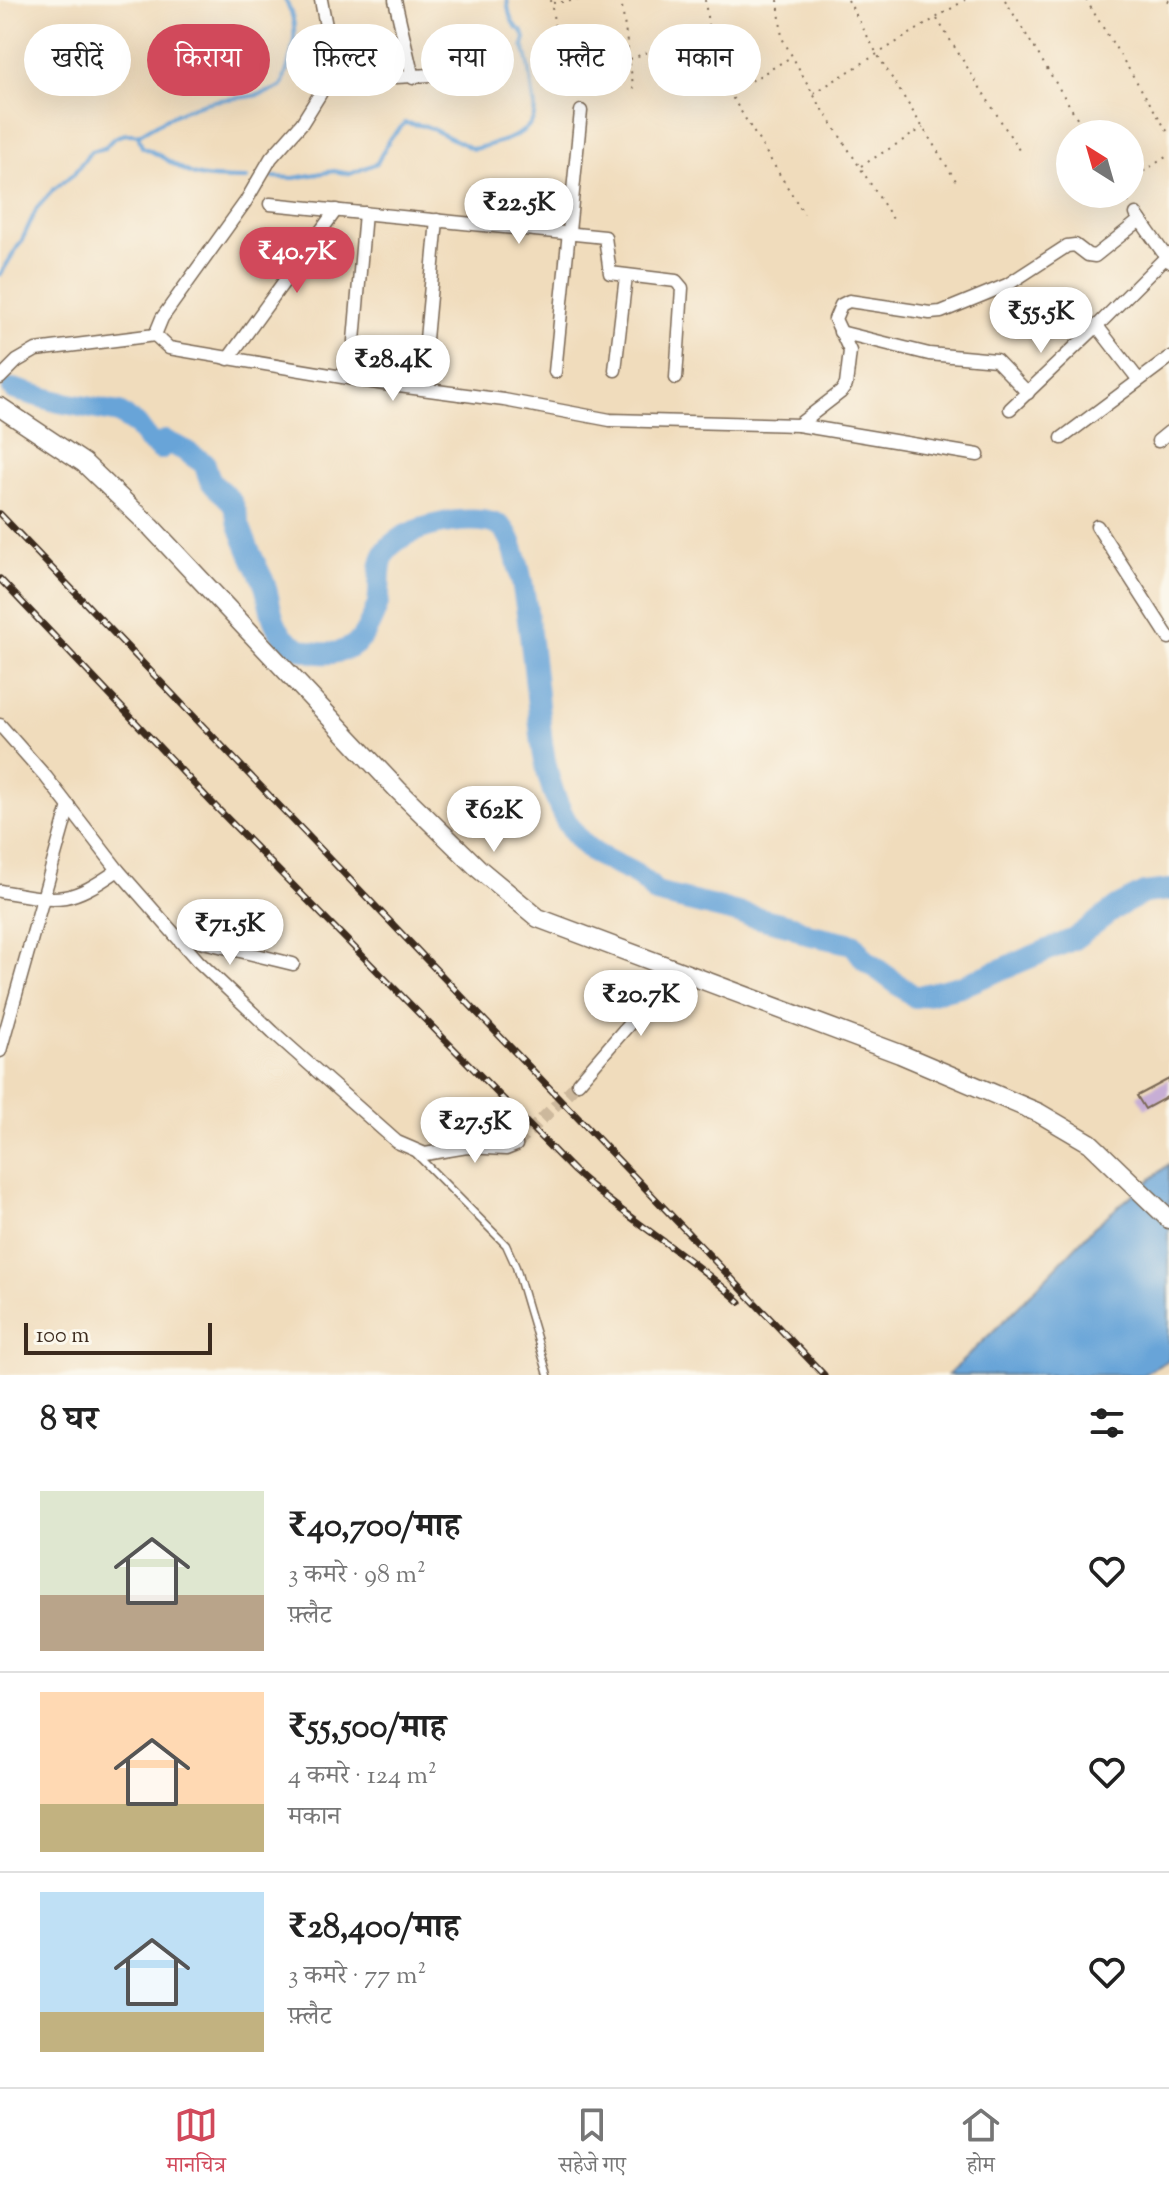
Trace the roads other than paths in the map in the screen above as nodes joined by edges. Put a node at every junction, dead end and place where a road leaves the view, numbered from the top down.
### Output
1 (321, 0) edge
2 (395, 0) edge
3 (326, 24) edge
4 (421, 77) edge
5 (405, 78) edge
6 (413, 78) junction
7 (317, 96) edge
8 (581, 111) dead end
9 (270, 204) dead end
10 (336, 210) junction
11 (365, 213) junction
12 (437, 220) junction
13 (570, 233) junction
14 (1168, 257) edge
15 (626, 276) junction
16 (1097, 326) junction
17 (840, 332) junction
18 (155, 335) junction
19 (354, 341) dead end
20 (1169, 358) edge
21 (228, 359) junction
22 (424, 361) dead end
23 (615, 370) dead end
24 (555, 372) dead end
25 (0, 378) edge
26 (676, 378) dead end
27 (1138, 379) junction
28 (1028, 393) junction
29 (0, 407) edge
30 (1010, 409) dead end
31 (798, 425) junction
32 (1062, 438) dead end
33 (978, 455) dead end
34 (1097, 526) dead end
35 (1169, 638) edge
36 (0, 725) edge
37 (69, 806) junction
38 (118, 870) junction
39 (0, 891) edge
40 (41, 898) junction
41 (175, 935) junction
42 (293, 964) dead end
43 (677, 969) junction
44 (0, 1051) edge
45 (578, 1083) tunnel mouth
46 (516, 1145) tunnel mouth
47 (413, 1151) junction
48 (1169, 1219) edge
49 (548, 1375) edge

1 - 3 street
2 - 6 street
4 - 6 street
5 - 6 street
7 - 18 street
8 - 13 street
9 - 10 street
10 - 11 street
10 - 21 street
11 - 12 street
11 - 19 street
12 - 13 street
12 - 22 street
13 - 15 street
13 - 24 street
14 - 16 street
14 - 17 street
15 - 23 street
15 - 26 street
16 - 27 street
16 - 28 street
17 - 28 street
17 - 31 street
18 - 21 street
18 - 25 street
20 - 27 street
21 - 31 street
27 - 32 street
28 - 30 street
29 - 43 street
31 - 33 street
34 - 35 street
36 - 37 street
37 - 38 street
37 - 40 street
38 - 40 street
38 - 41 street
39 - 40 street
40 - 44 street
41 - 42 street
41 - 47 street
43 - 45 street
43 - 48 street
46 - 47 street
47 - 49 lane

